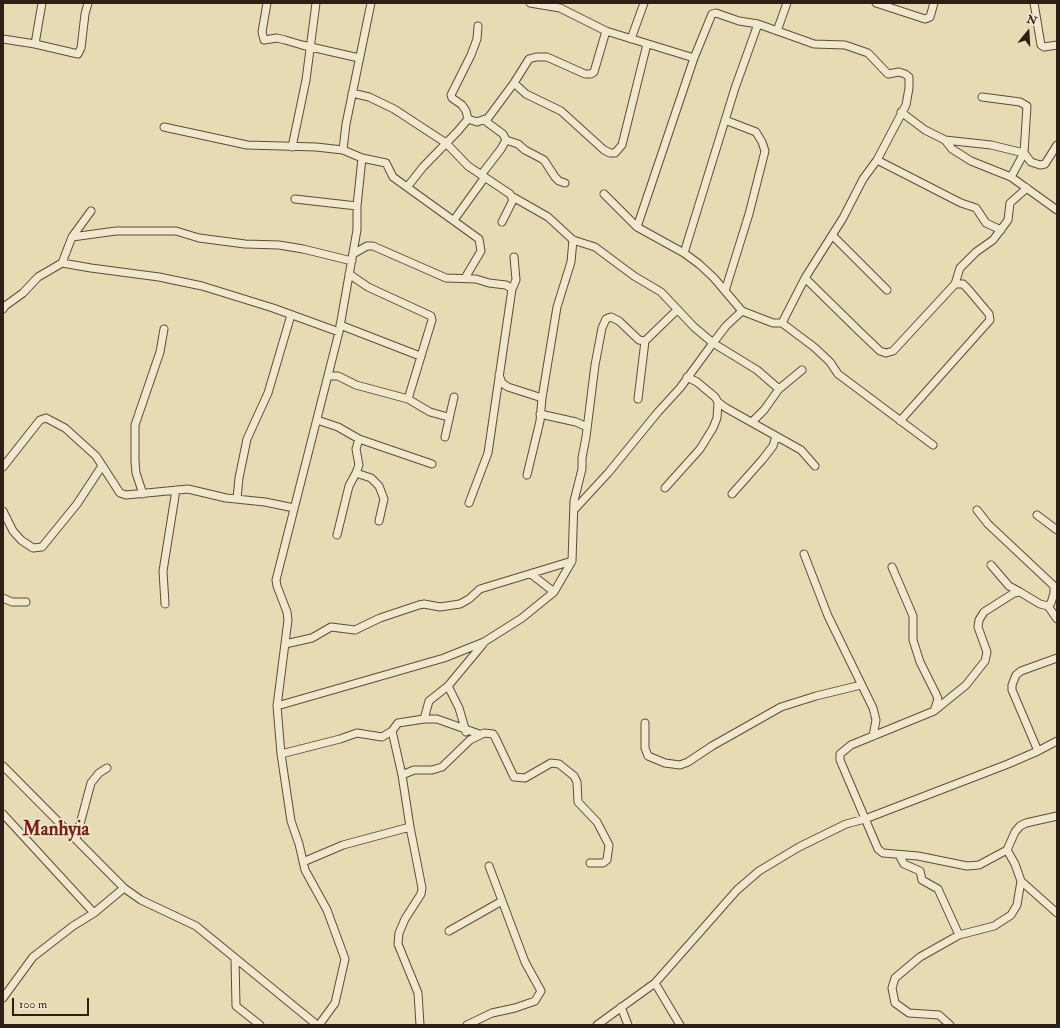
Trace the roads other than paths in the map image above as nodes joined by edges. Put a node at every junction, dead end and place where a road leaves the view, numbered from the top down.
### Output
1 (42, 3) edge
2 (88, 3) edge
3 (267, 3) edge
4 (316, 3) edge
5 (371, 3) edge
6 (530, 3) edge
7 (644, 3) edge
8 (787, 3) edge
9 (876, 3) edge
10 (934, 3) edge
11 (1034, 3) edge
12 (758, 24) junction
13 (478, 26) dead end
14 (606, 31) junction
15 (778, 31) junction
16 (631, 39) junction
17 (3, 40) edge
18 (35, 44) junction
19 (647, 44) junction
20 (1057, 45) edge
21 (310, 47) junction
22 (359, 58) junction
23 (694, 58) junction
24 (514, 83) junction
25 (352, 93) junction
26 (982, 97) dead end
27 (901, 112) junction
28 (468, 119) junction
29 (484, 120) junction
30 (725, 120) junction
31 (164, 127) dead end
32 (506, 140) junction
33 (945, 140) junction
34 (446, 143) junction
35 (1057, 145) edge
36 (292, 147) junction
37 (343, 150) junction
38 (1024, 153) junction
39 (362, 158) junction
40 (877, 160) junction
41 (483, 176) junction
42 (1011, 177) junction
43 (565, 183) dead end
44 (408, 186) junction
45 (1027, 188) junction
46 (604, 194) dead end
47 (513, 197) junction
48 (295, 199) dead end
49 (357, 206) junction
50 (1057, 210) edge
51 (91, 212) dead end
52 (454, 220) junction
53 (502, 222) dead end
54 (637, 227) junction
55 (1001, 230) junction
56 (833, 236) junction
57 (72, 238) junction
58 (573, 240) junction
59 (684, 252) junction
60 (514, 257) dead end
61 (352, 258) junction
62 (62, 262) junction
63 (349, 274) junction
64 (465, 278) junction
65 (805, 278) junction
66 (955, 284) junction
67 (512, 289) junction
68 (887, 290) dead end
69 (725, 291) junction
70 (3, 309) edge
71 (677, 310) junction
72 (742, 311) junction
73 (291, 314) junction
74 (782, 323) junction
75 (339, 328) junction
76 (164, 329) dead end
77 (645, 341) junction
78 (712, 343) junction
79 (420, 356) junction
80 (802, 370) dead end
81 (499, 375) junction
82 (328, 376) junction
83 (687, 377) junction
84 (779, 389) junction
85 (454, 397) dead end
86 (542, 398) junction
87 (408, 399) junction
88 (638, 399) dead end
89 (718, 402) junction
90 (540, 414) junction
91 (448, 417) junction
92 (317, 420) junction
93 (900, 421) junction
94 (752, 422) junction
95 (587, 428) junction
96 (445, 436) dead end
97 (776, 436) junction
98 (359, 439) junction
99 (934, 445) dead end
100 (432, 464) dead end
101 (102, 466) junction
102 (814, 466) dead end
103 (3, 467) edge
104 (356, 473) junction
105 (527, 475) dead end
106 (665, 488) dead end
107 (176, 490) junction
108 (143, 494) junction
109 (732, 494) dead end
110 (237, 499) junction
111 (469, 503) dead end
112 (294, 508) junction
113 (574, 510) junction
114 (977, 510) dead end
115 (3, 511) edge
116 (1037, 515) dead end
117 (379, 521) dead end
118 (1057, 530) edge
119 (337, 535) dead end
120 (804, 554) dead end
121 (572, 560) junction
122 (991, 565) dead end
123 (892, 567) dead end
124 (531, 574) junction
125 (554, 592) junction
126 (1020, 592) junction
127 (3, 598) edge
128 (26, 602) dead end
129 (165, 604) dead end
130 (1048, 606) junction
131 (1057, 619) edge
132 (484, 642) junction
133 (285, 644) junction
134 (1057, 658) edge
135 (861, 685) junction
136 (448, 686) junction
137 (277, 706) junction
138 (934, 711) junction
139 (424, 719) junction
140 (645, 723) dead end
141 (465, 730) junction
142 (392, 731) junction
143 (479, 734) junction
144 (873, 736) junction
145 (470, 740) junction
146 (1057, 741) edge
147 (1038, 751) junction
148 (281, 754) junction
149 (3, 766) edge
150 (107, 768) dead end
151 (402, 775) junction
152 (3, 814) edge
153 (1057, 816) edge
154 (865, 819) junction
155 (410, 827) junction
156 (76, 839) junction
157 (1006, 850) junction
158 (899, 855) junction
159 (303, 862) junction
160 (590, 863) dead end
161 (489, 866) dead end
162 (1021, 881) junction
163 (124, 888) junction
164 (502, 901) junction
165 (94, 913) junction
166 (1057, 913) edge
167 (449, 931) dead end
168 (959, 935) junction
169 (235, 959) junction
170 (654, 983) junction
171 (3, 998) edge
172 (621, 1007) junction
173 (260, 1025) edge
174 (318, 1025) edge
175 (420, 1025) edge
176 (467, 1025) edge
177 (597, 1025) edge
178 (628, 1025) edge
179 (680, 1025) edge
180 (950, 1025) edge

1 - 18 street
2 - 18 street
3 - 21 street
4 - 21 street
5 - 22 street
6 - 14 street
7 - 16 street
8 - 15 street
9 - 10 street
11 - 20 street
12 - 15 street
12 - 23 street
12 - 30 street
13 - 28 street
14 - 16 street
14 - 24 street
15 - 27 street
16 - 19 street
17 - 18 street
19 - 23 street
19 - 24 street
21 - 22 street
21 - 36 street
22 - 25 street
23 - 54 street
24 - 29 street
25 - 34 street
25 - 37 street
26 - 38 street
27 - 33 street
27 - 40 street
28 - 29 street
28 - 34 street
29 - 32 street
30 - 59 street
30 - 69 street
31 - 36 street
32 - 41 street
32 - 43 street
33 - 38 street
33 - 42 street
34 - 41 street
34 - 44 street
35 - 38 street
36 - 37 street
37 - 39 street
38 - 42 street
39 - 44 street
39 - 49 street
40 - 55 street
40 - 56 street
41 - 47 street
41 - 52 street
42 - 45 street
44 - 52 street
45 - 50 street
45 - 55 street
46 - 54 street
47 - 53 street
47 - 58 street
48 - 49 street
49 - 61 street
51 - 57 street
52 - 64 street
54 - 59 street
55 - 66 street
56 - 65 street
56 - 68 street
57 - 61 street
57 - 62 street
58 - 71 street
58 - 86 street
59 - 69 street
60 - 67 street
61 - 63 street
61 - 64 street
62 - 70 street
62 - 73 street
63 - 75 street
63 - 79 street
64 - 67 street
65 - 66 street
65 - 74 street
66 - 93 street
67 - 81 street
69 - 72 street
71 - 77 street
71 - 78 street
72 - 74 street
72 - 78 street
73 - 75 street
73 - 110 street
74 - 93 street
75 - 79 street
75 - 82 street
76 - 108 street
77 - 88 street
77 - 95 street
78 - 83 street
78 - 84 street
79 - 87 street
80 - 84 street
81 - 86 street
81 - 111 street
82 - 87 street
82 - 92 street
83 - 89 street
83 - 113 street
84 - 94 street
85 - 91 street
86 - 90 street
87 - 91 street
89 - 94 street
89 - 106 street
90 - 95 street
90 - 105 street
91 - 96 street
92 - 98 street
92 - 112 street
93 - 99 street
94 - 97 street
95 - 113 street
97 - 102 street
97 - 109 street
98 - 100 street
98 - 104 street
101 - 103 street
101 - 108 street
101 - 115 street
104 - 117 street
104 - 119 street
107 - 108 street
107 - 110 street
107 - 129 street
110 - 112 street
112 - 133 street
113 - 121 street
114 - 130 street
116 - 118 street
120 - 135 street
121 - 124 street
121 - 125 street
122 - 126 street
123 - 138 street
124 - 125 street
124 - 133 street
125 - 132 street
126 - 130 street
126 - 138 street
127 - 128 street
130 - 131 street
132 - 136 street
132 - 137 street
133 - 137 street
134 - 147 street
135 - 140 street
135 - 144 street
136 - 139 street
136 - 141 street
137 - 148 street
138 - 144 street
139 - 141 street
139 - 142 street
141 - 143 street
141 - 145 street
142 - 148 street
142 - 151 street
143 - 145 street
143 - 160 street
144 - 154 street
145 - 151 street
146 - 147 street
147 - 154 street
148 - 159 street
149 - 156 street
150 - 156 street
151 - 155 street
152 - 165 street
153 - 157 street
154 - 158 street
154 - 170 street
155 - 159 street
155 - 175 street
156 - 163 street
157 - 158 street
157 - 162 street
158 - 168 street
159 - 174 street
161 - 164 street
162 - 166 street
162 - 168 street
163 - 165 street
163 - 169 street
164 - 167 street
164 - 176 street
165 - 171 street
168 - 180 street
169 - 173 street
169 - 174 street
170 - 172 street
170 - 179 street
172 - 177 street
172 - 178 street

